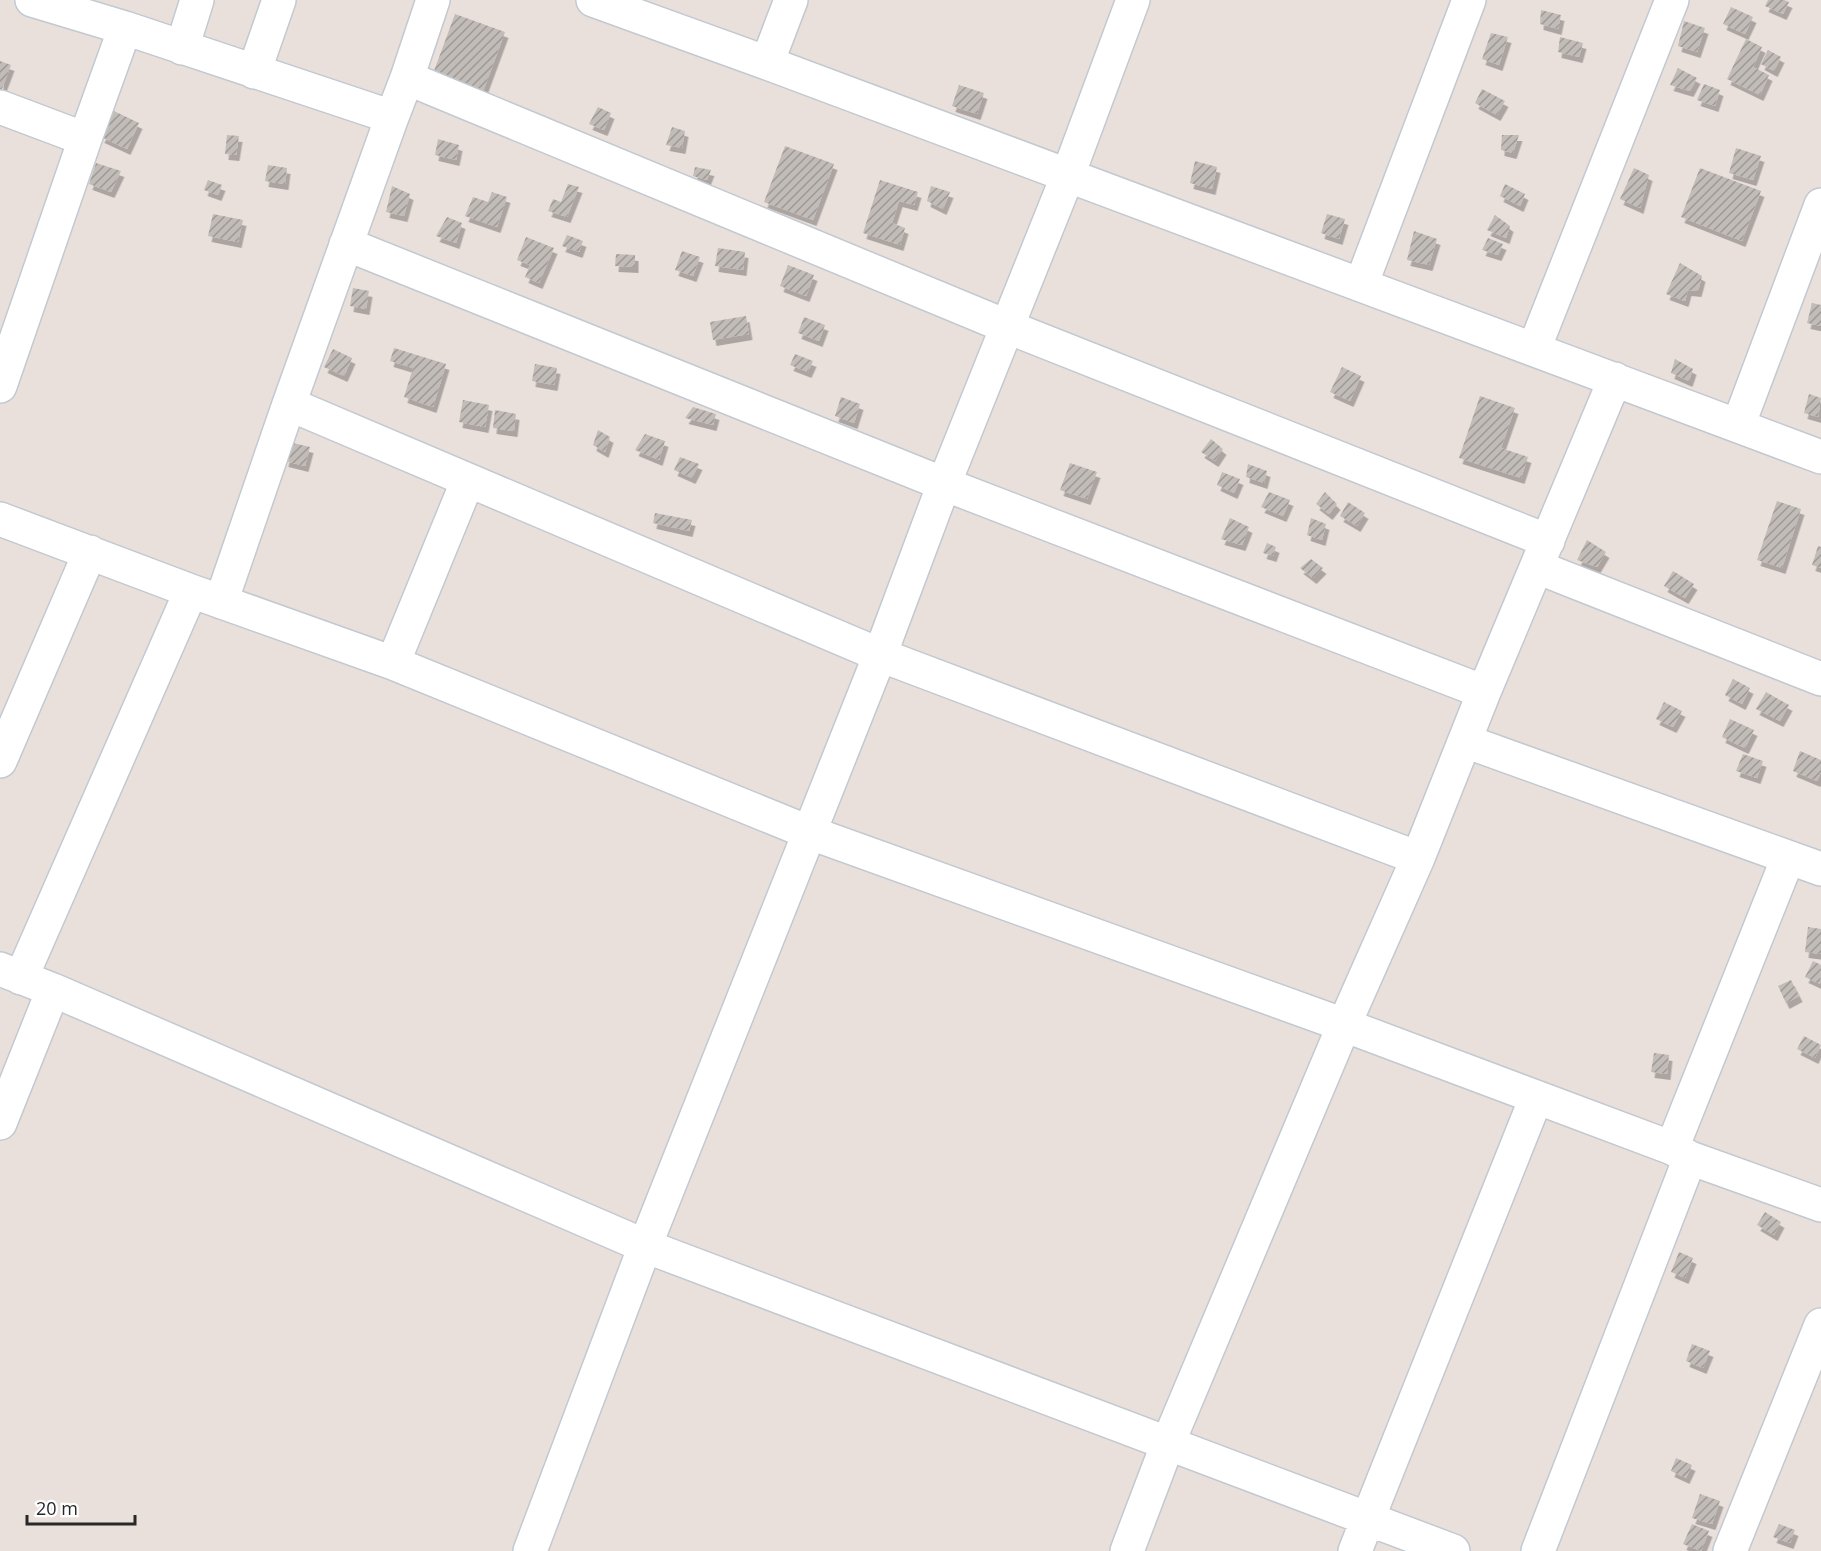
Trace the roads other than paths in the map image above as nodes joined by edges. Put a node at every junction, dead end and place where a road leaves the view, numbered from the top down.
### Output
1 (32, 0) edge
2 (197, 0) edge
3 (279, 0) edge
4 (433, 0) edge
5 (593, 0) edge
6 (791, 0) edge
7 (1133, 0) edge
8 (1469, 0) edge
9 (1672, 0) edge
10 (125, 28) junction
11 (182, 48) junction
12 (767, 63) junction
13 (254, 72) junction
14 (407, 78) junction
15 (0, 107) edge
16 (392, 117) junction
17 (85, 139) junction
18 (1068, 175) junction
19 (1821, 205) edge
20 (1814, 243) edge
21 (346, 244) junction
22 (1361, 285) junction
23 (1008, 327) junction
24 (1534, 349) junction
25 (1615, 380) junction
26 (0, 386) edge
27 (289, 404) junction
28 (1738, 426) junction
29 (1821, 457) edge
30 (468, 480) junction
31 (944, 484) junction
32 (0, 519) edge
33 (90, 552) junction
34 (1542, 554) junction
35 (190, 591) junction
36 (221, 602) junction
37 (880, 655) junction
38 (393, 663) junction
39 (1821, 679) edge
40 (1484, 692) junction
41 (1465, 741) junction
42 (0, 761) edge
43 (808, 832) junction
44 (1418, 858) junction
45 (1788, 858) junction
46 (1821, 869) edge
47 (10, 974) edge
48 (53, 990) junction
49 (1344, 1025) junction
50 (1536, 1098) junction
51 (0, 1123) edge
52 (1681, 1153) junction
53 (1821, 1205) edge
54 (645, 1246) junction
55 (1821, 1325) edge
56 (1168, 1443) junction
57 (1367, 1518) junction
58 (530, 1551) edge
59 (1127, 1551) edge
60 (1355, 1551) edge
61 (1454, 1551) edge
62 (1538, 1551) edge
63 (1730, 1551) edge

1 - 10 street
2 - 11 street
3 - 13 street
4 - 14 street
5 - 12 street
6 - 12 street
7 - 18 street
8 - 22 street
9 - 24 street
10 - 11 street
10 - 17 street
11 - 13 street
12 - 18 street
13 - 16 street
14 - 16 street
14 - 23 street
15 - 17 street
16 - 21 street
17 - 26 street
18 - 22 street
18 - 23 street
19 - 20 street
20 - 28 street
21 - 27 street
21 - 31 street
22 - 24 street
23 - 31 street
23 - 34 street
24 - 25 street
25 - 28 street
25 - 34 street
27 - 30 street
27 - 36 street
28 - 29 street
30 - 37 street
30 - 38 street
31 - 37 street
31 - 40 street
32 - 33 street
33 - 35 street
33 - 42 street
34 - 39 street
34 - 40 street
35 - 36 street
35 - 47 street
36 - 38 street
37 - 43 street
37 - 44 street
38 - 43 street
40 - 41 street
41 - 44 street
41 - 45 street
43 - 49 street
43 - 54 street
44 - 49 street
45 - 46 street
45 - 52 street
47 - 48 street
48 - 51 street
48 - 54 street
49 - 50 street
49 - 56 street
50 - 52 street
50 - 57 street
52 - 53 street
52 - 62 street
54 - 56 street
54 - 58 street
55 - 63 street
56 - 57 street
56 - 59 street
57 - 60 street
57 - 61 street

